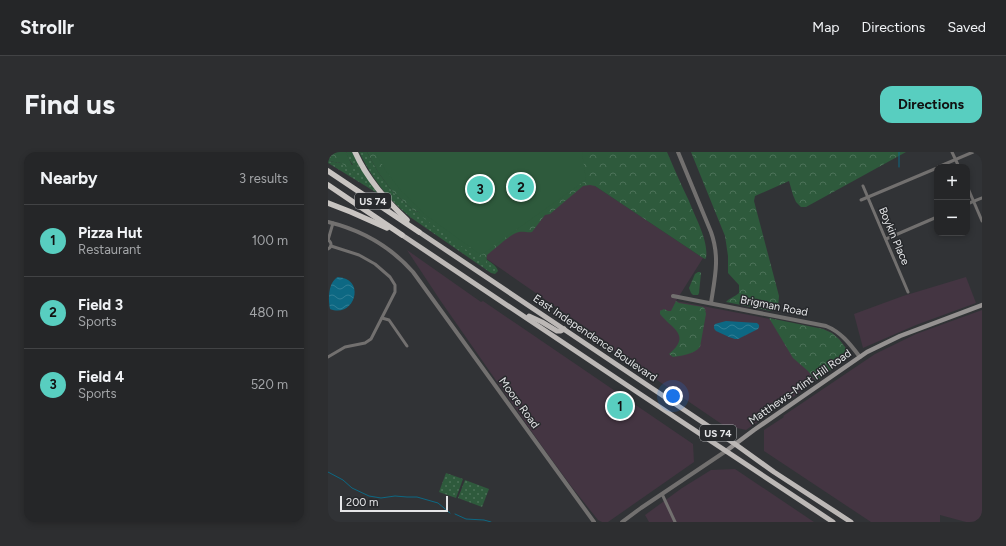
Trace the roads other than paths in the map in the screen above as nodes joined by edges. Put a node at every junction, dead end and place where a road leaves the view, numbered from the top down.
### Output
1 (355, 152) edge
2 (678, 152) edge
3 (952, 152) edge
4 (973, 152) edge
5 (955, 160) junction
6 (945, 164) edge
7 (957, 164) edge
8 (934, 169) edge
9 (328, 171) edge
10 (328, 185) edge
11 (863, 186) dead end
12 (970, 192) edge
13 (868, 198) junction
14 (982, 198) edge
15 (861, 200) dead end
16 (974, 201) junction
17 (328, 203) edge
18 (970, 203) edge
19 (934, 218) edge
20 (982, 221) edge
21 (330, 223) edge
22 (419, 232) junction
23 (402, 235) junction
24 (886, 239) junction
25 (328, 240) edge
26 (331, 246) junction
27 (328, 249) edge
28 (908, 292) dead end
29 (673, 296) dead end
30 (711, 303) junction
31 (982, 305) edge
32 (513, 309) junction
33 (382, 318) junction
34 (564, 329) junction
35 (407, 346) dead end
36 (328, 357) edge
37 (860, 357) junction
38 (735, 444) junction
39 (726, 451) junction
40 (662, 494) junction
41 (594, 522) edge
42 (622, 522) edge
43 (675, 522) edge
44 (833, 522) edge
45 (851, 522) edge

1 - 22 highway
2 - 30 street
3 - 5 street
4 - 5 street
5 - 6 street
5 - 7 street
8 - 13 street
9 - 22 highway, East Independence Boulevard / US 74
10 - 23 highway, East Independence Boulevard / US 74
11 - 13 street, Boykin Place
12 - 16 street
13 - 15 street
13 - 24 street, Boykin Place
14 - 16 street
16 - 18 street
16 - 20 street
17 - 23 highway
19 - 24 street
21 - 25 street
21 - 41 street, Moore Road
22 - 34 highway, East Independence Boulevard / US 74
23 - 32 highway, East Independence Boulevard / US 74
24 - 28 street, Boykin Place
25 - 26 street
26 - 27 street
26 - 33 street
29 - 30 street, Brigman Road
30 - 37 street, Brigman Road
31 - 37 main road, Matthews-Mint Hill Road
32 - 34 highway
32 - 39 highway, East Independence Boulevard / US 74
33 - 35 street
33 - 36 street
34 - 38 highway, East Independence Boulevard / US 74
37 - 38 main road, Matthews-Mint Hill Road
38 - 39 main road, Matthews-Mint Hill Road
38 - 45 highway, East Independence Boulevard / US 74
39 - 40 street, Matthews-Mint Hill Road
39 - 44 highway, East Independence Boulevard / US 74
40 - 42 street, Matthews-Mint Hill Road
40 - 43 street

